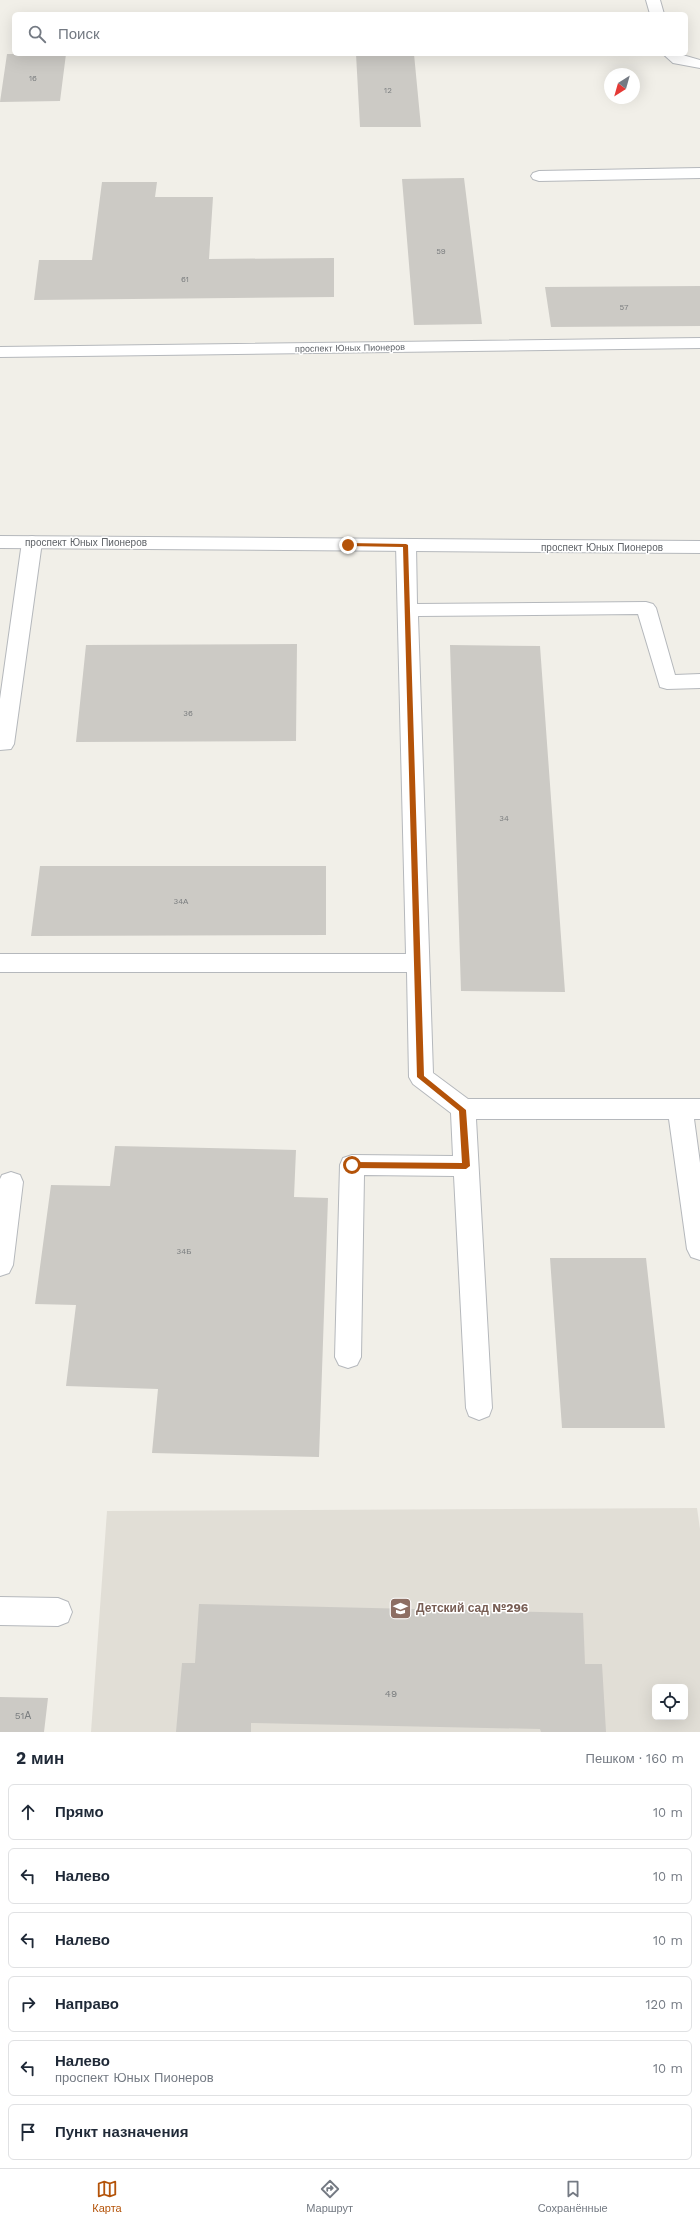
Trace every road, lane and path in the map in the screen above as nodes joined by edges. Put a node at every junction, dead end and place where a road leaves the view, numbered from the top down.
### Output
1 (653, 0) edge
2 (656, 12) edge
3 (673, 56) edge
4 (700, 64) edge
5 (700, 173) edge
6 (539, 176) dead end
7 (700, 343) edge
8 (0, 352) edge
9 (0, 542) edge
10 (32, 542) junction
11 (406, 545) junction
12 (700, 547) edge
13 (408, 610) junction
14 (700, 681) edge
15 (4, 744) dead end
16 (0, 963) edge
17 (418, 963) junction
18 (690, 1109) edge
19 (463, 1110) junction
20 (466, 1166) junction
21 (11, 1182) dead end
22 (700, 1249) edge
23 (0, 1265) edge
24 (348, 1357) dead end
25 (479, 1408) dead end
26 (0, 1611) edge
27 (58, 1612) dead end

1 - 2 street
3 - 4 street
5 - 6 street
7 - 8 street, проспект Юных Пионеров
9 - 10 street, проспект Юных Пионеров
10 - 11 street, проспект Юных Пионеров
10 - 15 street
11 - 12 street, проспект Юных Пионеров
11 - 13 street
13 - 14 street
13 - 17 street
16 - 17 street
17 - 19 street
18 - 19 street
18 - 22 street
19 - 20 street
20 - 24 street
20 - 25 street
21 - 23 street
26 - 27 street

